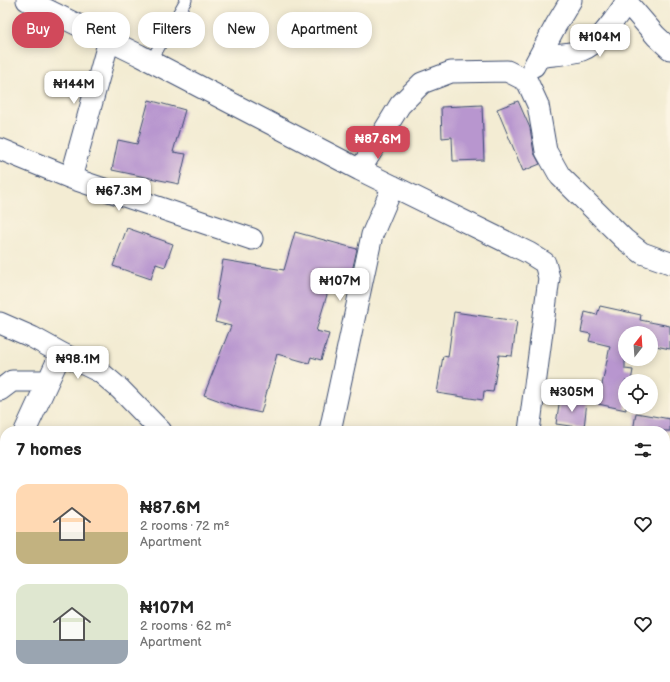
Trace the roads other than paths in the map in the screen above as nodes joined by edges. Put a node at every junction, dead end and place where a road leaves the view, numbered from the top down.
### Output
1 (27, 0) edge
2 (186, 0) edge
3 (572, 0) edge
4 (625, 1) edge
5 (72, 22) edge
6 (107, 48) edge
7 (125, 48) edge
8 (670, 49) edge
9 (539, 57) junction
10 (151, 61) junction
11 (527, 80) junction
12 (0, 149) edge
13 (360, 170) junction
14 (71, 178) junction
15 (393, 186) junction
16 (252, 239) dead end
17 (670, 263) edge
18 (0, 323) edge
19 (61, 353) junction
20 (48, 381) junction
21 (0, 390) edge
22 (27, 426) edge
23 (156, 426) edge
24 (331, 426) edge
25 (530, 426) edge

1 - 5 street
2 - 10 lane
3 - 9 street
4 - 8 street
4 - 9 street
6 - 14 street
7 - 10 street
9 - 11 street
10 - 13 street
11 - 13 street
11 - 17 street
12 - 14 street
13 - 15 street
14 - 16 street
15 - 24 street
15 - 25 street
18 - 19 street
19 - 20 street
19 - 23 street
20 - 21 street
20 - 22 street

